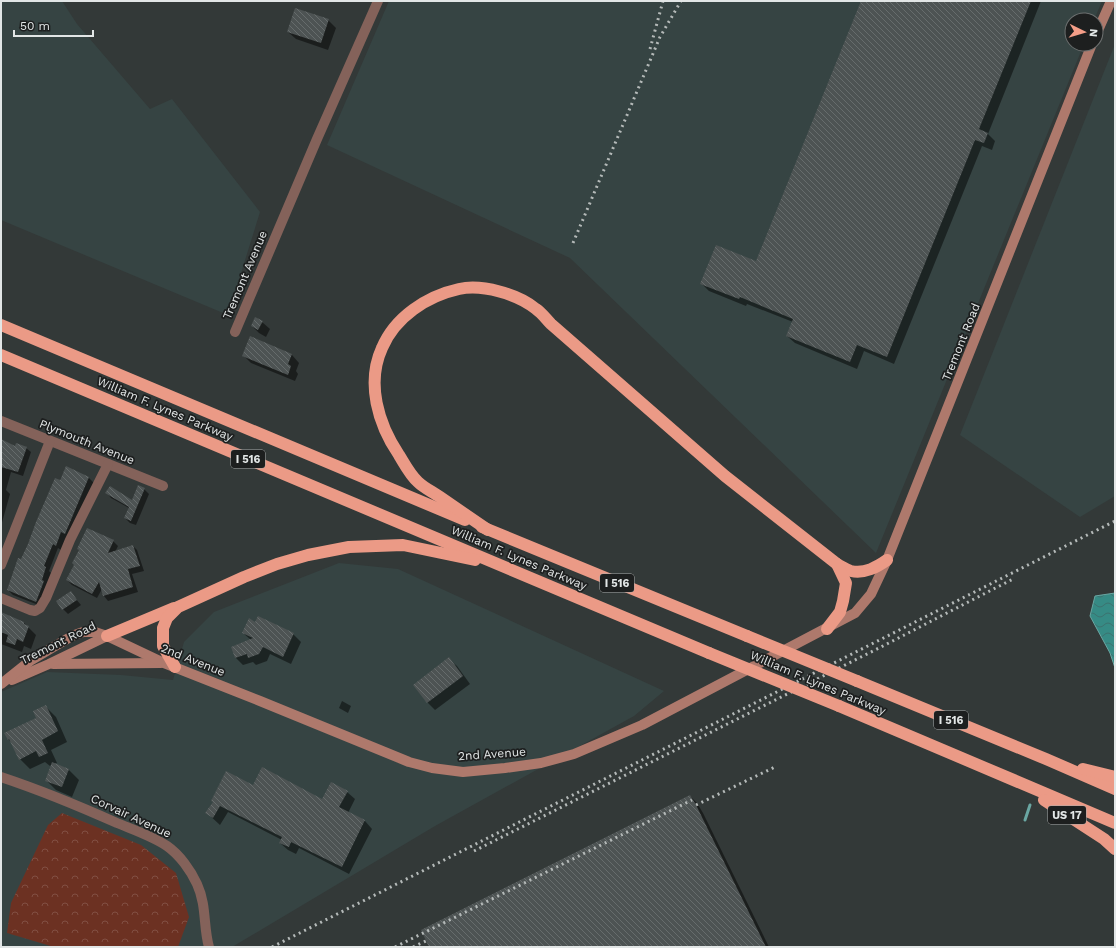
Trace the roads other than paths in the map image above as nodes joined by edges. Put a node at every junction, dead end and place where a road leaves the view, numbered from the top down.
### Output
1 (378, 1) edge
2 (1111, 1) edge
3 (1104, 17) edge
4 (1089, 52) edge
5 (1, 326) edge
6 (235, 332) dead end
7 (1, 355) edge
8 (1, 421) edge
9 (50, 441) junction
10 (108, 464) junction
11 (162, 486) dead end
12 (488, 530) junction
13 (887, 560) junction
14 (494, 562) junction
15 (837, 564) junction
16 (1, 565) edge
17 (1, 598) edge
18 (178, 607) junction
19 (827, 629) junction
20 (107, 636) junction
21 (49, 664) junction
22 (169, 665) junction
23 (1, 684) edge
24 (1046, 759) junction
25 (1, 777) edge
26 (1115, 777) edge
27 (1017, 782) junction
28 (1115, 789) edge
29 (1115, 823) edge
30 (1115, 849) edge
31 (209, 947) edge

1 - 6 street, Tremont Avenue
2 - 3 street
4 - 13 street, Tremont Road
5 - 12 highway, William F. Lynes Parkway / I 516
7 - 14 highway, William F. Lynes Parkway / I 516
8 - 9 street, Plymouth Avenue
9 - 10 street, Plymouth Avenue
9 - 16 street
10 - 11 street, Plymouth Avenue
10 - 17 street
12 - 15 highway
12 - 24 highway, William F. Lynes Parkway / I 516, bridge
13 - 15 highway
13 - 19 street, Tremont Road
14 - 18 highway
14 - 27 highway, William F. Lynes Parkway / I 516, bridge
15 - 19 highway
18 - 20 highway
18 - 22 highway
19 - 22 street, 2nd Avenue
20 - 21 street, Tremont Road
20 - 22 street, 2nd Avenue
20 - 23 street, Tremont Road
21 - 22 street
21 - 23 street, Tremont Road
24 - 26 highway
24 - 28 highway, William F. Lynes Parkway / I 516
25 - 31 street, Corvair Avenue
27 - 29 highway, William F. Lynes Parkway / I 516
27 - 30 highway, US 17

